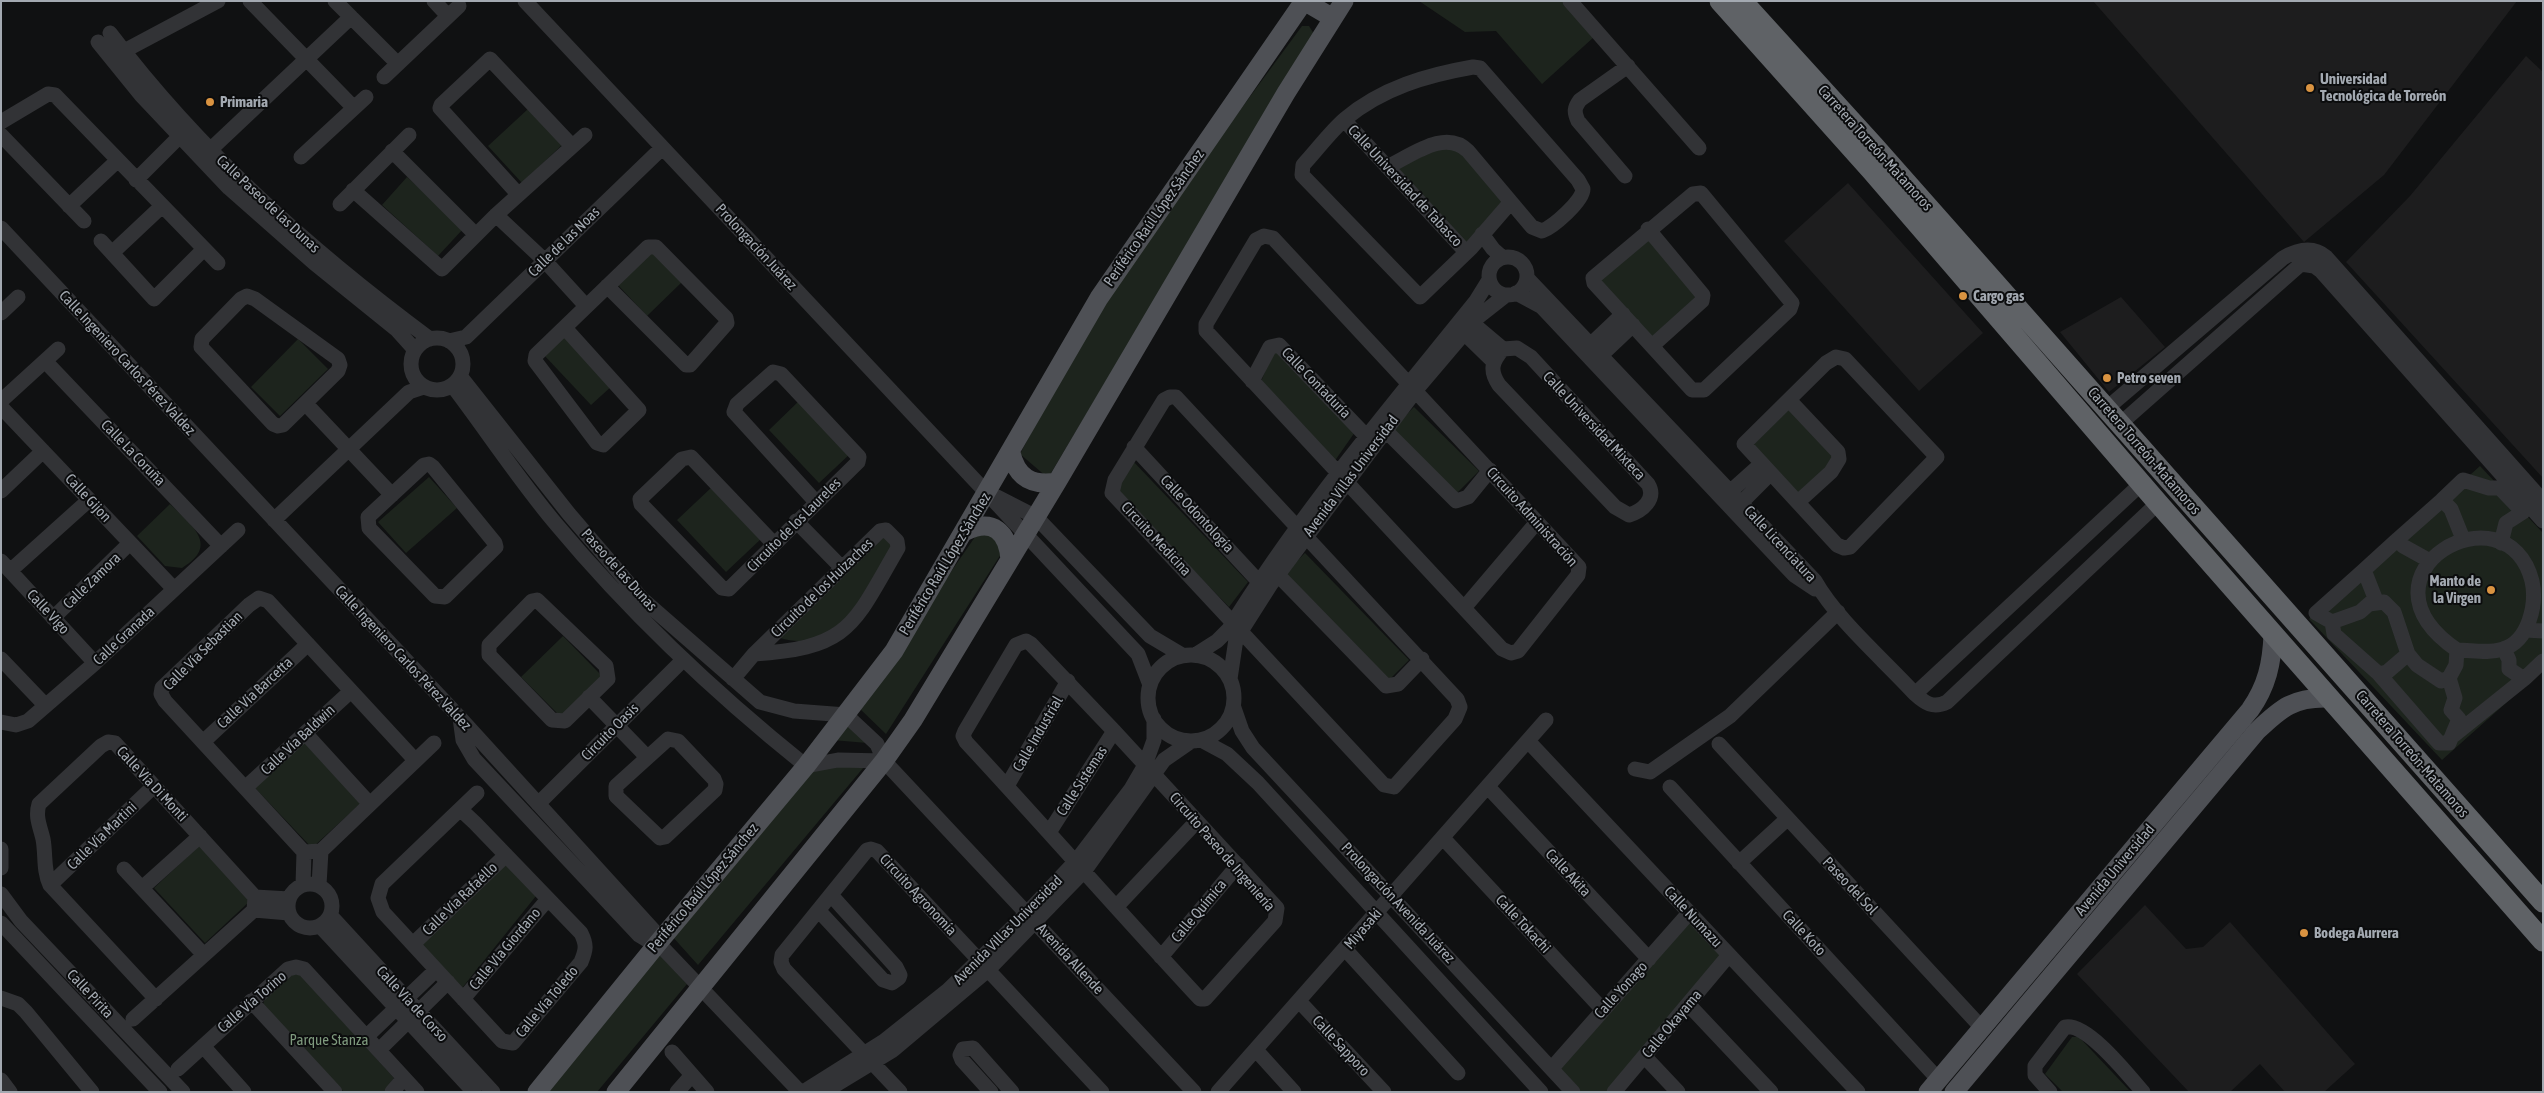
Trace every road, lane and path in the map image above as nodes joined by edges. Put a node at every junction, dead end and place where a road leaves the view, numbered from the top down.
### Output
1 (218, 1) edge
2 (250, 1) edge
3 (334, 1) edge
4 (434, 1) edge
5 (525, 1) edge
6 (1304, 1) edge
7 (1344, 1) edge
8 (1570, 1) edge
9 (1704, 1) edge
10 (1720, 1) edge
11 (1742, 1) edge
12 (1755, 16) edge
13 (350, 17) junction
14 (1333, 18) junction
15 (124, 51) junction
16 (306, 58) junction
17 (398, 64) junction
18 (1628, 66) junction
19 (384, 77) dead end
20 (147, 92) junction
21 (366, 97) dead end
22 (354, 108) junction
23 (1344, 120) junction
24 (1, 122) edge
25 (1, 134) edge
26 (409, 135) dead end
27 (585, 135) dead end
28 (179, 137) junction
29 (572, 146) junction
30 (662, 148) junction
31 (1699, 148) dead end
32 (210, 150) junction
33 (392, 150) junction
34 (300, 157) dead end
35 (118, 160) junction
36 (1387, 167) junction
37 (1872, 171) junction
38 (1625, 176) dead end
39 (136, 180) junction
40 (233, 183) junction
41 (353, 190) junction
42 (518, 194) junction
43 (1510, 202) junction
44 (340, 204) dead end
45 (69, 206) junction
46 (162, 206) junction
47 (496, 215) junction
48 (84, 221) dead end
49 (1, 228) edge
50 (1648, 229) junction
51 (1482, 234) junction
52 (476, 235) junction
53 (101, 241) dead end
54 (204, 249) junction
55 (1469, 250) junction
56 (112, 253) junction
57 (1502, 257) junction
58 (545, 261) junction
59 (218, 263) dead end
60 (1489, 275) junction
61 (1527, 278) junction
62 (607, 286) junction
63 (1511, 294) junction
64 (18, 297) dead end
65 (586, 306) junction
66 (1, 313) edge
67 (1628, 320) junction
68 (1464, 324) junction
69 (565, 328) junction
70 (466, 336) junction
71 (430, 339) junction
72 (449, 341) junction
73 (1652, 346) junction
74 (58, 349) dead end
75 (415, 350) junction
76 (1592, 353) junction
77 (461, 355) junction
78 (1498, 355) junction
79 (45, 361) junction
80 (456, 381) junction
81 (1252, 381) junction
82 (419, 382) junction
83 (1412, 386) junction
84 (1789, 400) junction
85 (1, 401) edge
86 (306, 404) junction
87 (1, 407) edge
88 (2113, 416) junction
89 (1385, 430) junction
90 (1366, 436) junction
91 (1134, 447) junction
92 (348, 450) junction
93 (43, 451) junction
94 (1011, 453) junction
95 (1766, 469) junction
96 (1490, 470) junction
97 (1342, 478) junction
98 (1057, 482) junction
99 (2141, 484) junction
100 (1, 491) edge
101 (988, 492) junction
102 (392, 495) junction
103 (2525, 498) junction
104 (89, 500) junction
105 (2442, 500) junction
106 (2543, 500) edge
107 (1732, 501) junction
108 (816, 502) junction
109 (1798, 502) junction
110 (2158, 503) junction
111 (1036, 517) junction
112 (274, 520) junction
113 (2543, 520) edge
114 (796, 521) junction
115 (1537, 522) junction
116 (238, 530) dead end
117 (966, 531) junction
118 (1301, 532) junction
119 (2543, 533) edge
120 (1025, 534) junction
121 (2463, 539) junction
122 (2398, 540) junction
123 (2501, 542) junction
124 (130, 543) junction
125 (774, 544) junction
126 (221, 546) junction
127 (1010, 560) junction
128 (2430, 561) junction
129 (6, 566) edge
130 (841, 567) junction
131 (2364, 570) junction
132 (2536, 572) edge
133 (1278, 575) junction
134 (1259, 582) junction
135 (174, 589) junction
136 (2022, 596) junction
137 (2419, 596) junction
138 (636, 603) junction
139 (2378, 603) junction
140 (1464, 608) junction
141 (1838, 612) junction
142 (2394, 612) junction
143 (2039, 614) junction
144 (53, 618) junction
145 (2332, 622) junction
146 (1237, 626) junction
147 (2526, 630) junction
148 (2543, 630) edge
149 (2273, 634) junction
150 (308, 644) junction
151 (2504, 649) junction
152 (2457, 650) junction
153 (754, 654) junction
154 (2408, 654) junction
155 (1189, 655) junction
156 (1, 659) edge
157 (1422, 659) junction
158 (683, 660) junction
159 (2543, 661) edge
160 (95, 663) junction
161 (2379, 674) junction
162 (2449, 678) junction
163 (733, 679) junction
164 (1230, 679) junction
165 (2524, 679) junction
166 (1068, 681) junction
167 (1150, 685) junction
168 (351, 691) junction
169 (1915, 694) junction
170 (589, 697) junction
171 (2328, 698) junction
172 (760, 702) junction
173 (45, 705) junction
174 (1234, 708) junction
175 (846, 715) junction
176 (460, 718) junction
177 (747, 718) junction
178 (1154, 719) junction
179 (1546, 720) dead end
180 (1, 722) edge
181 (617, 726) junction
182 (1114, 731) junction
183 (305, 733) junction
184 (2453, 736) junction
185 (1196, 741) junction
186 (1528, 741) junction
187 (203, 742) junction
188 (434, 743) dead end
189 (1719, 744) dead end
190 (647, 757) junction
191 (415, 760) junction
192 (884, 761) junction
193 (806, 766) junction
194 (2200, 768) junction
195 (1149, 769) junction
196 (1635, 769) dead end
197 (2215, 782) junction
198 (154, 786) junction
199 (1007, 786) junction
200 (1488, 787) junction
201 (1670, 787) dead end
202 (245, 788) junction
203 (477, 793) dead end
204 (369, 803) junction
205 (538, 804) junction
206 (460, 809) junction
207 (1788, 819) junction
208 (1198, 821) junction
209 (1050, 831) junction
210 (200, 836) junction
211 (1443, 838) junction
212 (1, 849) edge
213 (321, 851) junction
214 (304, 852) junction
215 (506, 855) junction
216 (1739, 862) junction
217 (1081, 865) junction
218 (1238, 865) junction
219 (1, 868) edge
220 (124, 869) dead end
221 (303, 885) junction
222 (318, 885) junction
223 (50, 886) junction
224 (142, 888) junction
225 (1, 894) edge
226 (831, 895) junction
227 (1391, 896) junction
228 (548, 899) junction
229 (2543, 902) edge
230 (254, 904) junction
231 (289, 906) junction
232 (1117, 906) junction
233 (819, 911) junction
234 (1689, 913) junction
235 (1376, 914) junction
236 (1031, 918) junction
237 (325, 921) junction
238 (1, 923) edge
239 (2542, 940) edge
240 (658, 943) junction
241 (413, 944) junction
242 (1345, 949) junction
243 (204, 955) junction
244 (1729, 956) junction
245 (1161, 957) junction
246 (1648, 959) junction
247 (983, 965) junction
248 (436, 970) junction
249 (448, 982) junction
250 (700, 988) junction
251 (5, 999) edge
252 (156, 999) junction
253 (463, 999) junction
254 (251, 1001) junction
255 (1299, 1001) junction
256 (401, 1003) junction
257 (1688, 1004) junction
258 (1603, 1010) junction
259 (413, 1016) junction
260 (133, 1019) dead end
261 (1982, 1028) junction
262 (366, 1036) junction
263 (203, 1046) junction
264 (379, 1050) junction
265 (1256, 1050) junction
266 (672, 1052) dead end
267 (1644, 1056) junction
268 (868, 1059) junction
269 (1552, 1068) junction
270 (178, 1069) dead end
271 (1458, 1073) dead end
272 (692, 1075) junction
273 (404, 1078) junction
274 (1, 1080) edge
275 (1933, 1086) edge
276 (1957, 1090) edge
277 (181, 1091) edge
278 (10, 1092) edge
279 (92, 1092) edge
280 (160, 1092) edge
281 (244, 1092) edge
282 (335, 1092) edge
283 (392, 1092) edge
284 (417, 1092) edge
285 (474, 1092) edge
286 (493, 1092) edge
287 (537, 1092) edge
288 (616, 1092) edge
289 (677, 1092) edge
290 (706, 1092) edge
291 (801, 1092) edge
292 (824, 1092) edge
293 (900, 1092) edge
294 (991, 1092) edge
295 (1012, 1092) edge
296 (1102, 1092) edge
297 (1194, 1092) edge
298 (1218, 1092) edge
299 (1294, 1092) edge
300 (1384, 1092) edge
301 (1542, 1092) edge
302 (1573, 1092) edge
303 (1614, 1092) edge
304 (1678, 1092) edge
305 (1771, 1092) edge
306 (1858, 1092) edge
307 (2050, 1092) edge
308 (2142, 1092) edge

1 - 15 street
2 - 16 street
3 - 13 street
4 - 17 street
5 - 30 street, Prolongación Juárez
6 - 14 main road
6 - 94 main road, Periférico Raúl López Sánchez
7 - 14 main road
8 - 18 street
9 - 37 highway
10 - 12 highway
11 - 12 highway, Carretera Torreón-Matamoros
12 - 37 highway
12 - 88 highway, Carretera Torreón-Matamoros
13 - 16 street
13 - 17 street
14 - 98 main road
15 - 20 street, Calle Paseo de las Dunas
15 - 20 street, Calle Paseo de las Dunas
16 - 22 street
16 - 32 street
17 - 19 street
18 - 31 street
18 - 38 street
20 - 28 street, Calle Paseo de las Dunas
20 - 32 street, Calle Paseo de las Dunas
21 - 22 street
22 - 34 street
23 - 36 street, Calle Universidad de Tabasco
23 - 43 street, Calle Universidad de Tabasco
23 - 55 street, Calle Universidad de Tabasco
24 - 35 street
25 - 45 street
26 - 33 street
27 - 29 street
28 - 39 street
28 - 40 street, Calle Paseo de las Dunas
29 - 42 street
29 - 42 street
30 - 58 street, Calle de las Noas
30 - 101 street, Prolongación Juárez
32 - 40 street, Calle Paseo de las Dunas
33 - 41 street
33 - 52 street
35 - 39 street
35 - 45 street
36 - 43 street, Calle Universidad de Tabasco
36 - 55 street, Calle Universidad de Tabasco
37 - 99 highway
39 - 46 street
40 - 71 street, Calle Paseo de las Dunas
40 - 75 street, Calle Paseo de las Dunas
41 - 44 street
41 - 52 street
42 - 47 street
43 - 51 street, Calle Universidad de Tabasco
45 - 48 street
46 - 54 street
46 - 56 street
47 - 52 street
47 - 58 street
49 - 112 street, Calle Ingeniero Carlos Pérez Valdez
50 - 67 street
50 - 73 street
50 - 73 street
51 - 55 street, Calle Universidad de Tabasco
51 - 57 street
53 - 56 street
54 - 56 street
54 - 59 street
55 - 60 street
57 - 60 street
57 - 61 street
58 - 65 street
58 - 70 street, Calle de las Noas
60 - 63 street
60 - 68 street, Avenida Villas Universidad
61 - 63 street
61 - 76 street, Calle Licenciatura
62 - 62 street
62 - 65 street
63 - 68 street, Avenida Villas Universidad
63 - 76 street, Calle Licenciatura
64 - 66 street
65 - 69 street
67 - 73 street
67 - 76 street
68 - 78 street, Calle Universidad Mixteca
68 - 83 street, Avenida Villas Universidad
69 - 69 street
70 - 72 street, Calle de las Noas
70 - 77 street
71 - 72 street
71 - 75 street
72 - 77 street
74 - 79 street
75 - 82 street
76 - 107 street, Calle Licenciatura
77 - 80 street
78 - 78 street, Calle Universidad Mixteca
79 - 85 street
79 - 126 street, Calle La Coruña
80 - 82 street
80 - 138 street, Paseo de las Dunas
81 - 83 street, Circuito Administración
81 - 90 street, Calle Contaduría
81 - 97 street, Circuito Administración
82 - 92 street
83 - 89 street, Avenida Villas Universidad
83 - 90 street, Avenida Villas Universidad
83 - 96 street, Circuito Administración
84 - 95 street
84 - 109 street
84 - 109 street
86 - 86 street
86 - 92 street
87 - 93 street, Calle Gijon
88 - 103 street
88 - 229 highway, Carretera Torreón-Matamoros
89 - 96 street
89 - 97 street, Avenida Villas Universidad
90 - 97 street, Avenida Villas Universidad
91 - 118 street, Circuito Medicina
91 - 134 street, Calle Odontología
91 - 146 street, Circuito Medicina
92 - 102 street
92 - 112 street
93 - 100 street
93 - 104 street, Calle Gijon
94 - 98 main road
94 - 101 main road, Periférico Raúl López Sánchez
95 - 107 street
95 - 109 street
96 - 115 street, Circuito Administración
97 - 118 street, Avenida Villas Universidad
97 - 140 street, Circuito Administración
98 - 111 main road
99 - 110 highway
99 - 136 street
101 - 111 street
101 - 117 main road, Periférico Raúl López Sánchez
101 - 120 street, Prolongación Juárez
102 - 102 street
103 - 105 street
103 - 106 street
103 - 113 street
103 - 119 street
103 - 123 street
104 - 124 street, Calle Gijon
104 - 129 street
105 - 121 street
105 - 122 street
107 - 141 street, Calle Licenciatura
108 - 108 street, Circuito de los Laureles
108 - 114 street, Circuito de los Laureles
110 - 143 street, Calle Licenciatura
110 - 149 highway
111 - 120 main road
111 - 155 street
112 - 176 street, Calle Ingeniero Carlos Pérez Valdez
114 - 125 street, Circuito de los Laureles
114 - 130 street
115 - 140 street
115 - 140 street, Circuito Administración
116 - 126 street, Calle Granada
117 - 127 main road
117 - 175 main road, Periférico Raúl López Sánchez
118 - 133 street, Avenida Villas Universidad
118 - 134 street, Avenida Villas Universidad
118 - 157 street, Circuito Medicina
120 - 127 main road
120 - 167 street
121 - 123 street
121 - 128 street
122 - 128 street
122 - 131 street
123 - 132 street
124 - 135 street, Calle Gijon
124 - 144 street, Calle Zamora
125 - 125 street, Circuito de los Laureles
126 - 135 street, Calle Granada
127 - 192 main road
128 - 137 street
129 - 144 street, Calle Vigo
130 - 153 street, Circuito de los Huizaches
130 - 153 street, Circuito de los Huizaches
131 - 139 street
131 - 145 street
132 - 147 street
133 - 146 street, Avenida Villas Universidad
133 - 157 street
134 - 146 street, Avenida Villas Universidad
135 - 160 street, Calle Granada
136 - 143 street
136 - 169 street
137 - 142 street
137 - 152 street
138 - 158 street, Paseo de las Dunas
138 - 163 street, Paseo de las Dunas
139 - 142 street
139 - 145 street
141 - 169 street, Calle Licenciatura
141 - 196 street
142 - 154 street
143 - 169 street, Calle Licenciatura
144 - 160 street, Calle Vigo
145 - 161 street
146 - 155 street, Avenida Villas Universidad
146 - 157 street, Circuito Medicina
146 - 164 street, Avenida Villas Universidad
147 - 148 street
147 - 151 street
149 - 171 highway
149 - 194 main road, Avenida Universidad
150 - 168 street, Calle Vía Sebastian
150 - 187 street, Calle Vía Barcetta
150 - 187 street, Calle Vía Sebastian
151 - 152 street
151 - 165 street
152 - 162 street
153 - 163 street, Circuito de los Huizaches
154 - 161 street
154 - 162 street
155 - 164 street
155 - 167 street
156 - 173 street
158 - 177 street, Paseo de las Dunas
158 - 181 street, Circuito Oasis
159 - 165 street
160 - 173 street, Calle Granada
161 - 184 street
162 - 184 street
163 - 172 street, Paseo de las Dunas
164 - 174 street
165 - 184 street
166 - 182 street, Circuito Paseo de Ingeniería
166 - 199 street, Calle Industrial
166 - 199 street, Circuito Paseo de Ingeniería
167 - 178 street
168 - 183 street, Calle Vía Baldwin
168 - 191 street, Calle Vía Sebastian
170 - 170 street
170 - 181 street
171 - 197 main road, Avenida Universidad
171 - 239 highway
172 - 175 street, Paseo de las Dunas
172 - 177 street
173 - 180 street, Calle Granada
174 - 185 street
174 - 227 street, Prolongación Avenida Juárez
175 - 192 street, Avenida Allende
175 - 193 main road, Periférico Raúl López Sánchez
176 - 205 street, Calle Ingeniero Carlos Pérez Valdez
176 - 240 street
177 - 193 street, Paseo de las Dunas
178 - 185 street
178 - 195 street, Avenida Villas Universidad
179 - 186 street, Miyasaki
181 - 190 street
181 - 205 street, Circuito Oasis
182 - 195 street, Circuito Paseo de Ingeniería
182 - 209 street, Calle Sistemas
183 - 202 street, Calle Vía Baldwin
183 - 204 street
185 - 195 street, Avenida Villas Universidad
185 - 235 street, Prolongación Avenida Juárez
186 - 200 street, Miyasaki
186 - 234 street, Calle Numazu
187 - 202 street, Calle Vía Sebastian
188 - 191 street
189 - 207 street, Paseo del Sol
190 - 190 street
191 - 204 street
192 - 193 street
192 - 236 street, Avenida Allende
192 - 250 main road
193 - 240 main road, Periférico Raúl López Sánchez
194 - 197 main road
194 - 261 main road, Avenida Universidad
195 - 208 street, Circuito Paseo de Ingeniería
195 - 217 street, Avenida Villas Universidad
197 - 276 main road, Avenida Universidad
198 - 210 street, Calle Vía Di Monti
198 - 223 street, Calle Vía Martini
198 - 223 street, Calle Vía Di Monti
199 - 209 street, Circuito Paseo de Ingeniería
200 - 211 street, Miyasaki
200 - 246 street, Calle Akita
201 - 216 street, Calle Koto
202 - 214 street, Calle Vía Sebastian
203 - 206 street, Calle Vía Toledo
204 - 213 street
205 - 240 street, Calle Ingeniero Carlos Pérez Valdez
206 - 215 street, Calle Vía Toledo
206 - 241 street, Calle Vía Toledo
207 - 216 street
207 - 261 street, Paseo del Sol
208 - 218 street, Circuito Paseo de Ingeniería
208 - 232 street
209 - 217 street, Circuito Paseo de Ingeniería
210 - 224 street
210 - 230 street, Calle Vía Di Monti
211 - 227 street, Miyasaki
211 - 258 street, Calle Tokachi
212 - 219 street
213 - 214 street
213 - 222 street
214 - 221 street
215 - 228 street, Calle Vía Toledo
215 - 241 street, Calle Vía Rafaéllo
216 - 275 street, Calle Koto
217 - 232 street, Circuito Paseo de Ingeniería
217 - 236 street, Avenida Villas Universidad
218 - 245 street, Calle Química
218 - 245 street, Circuito Paseo de Ingeniería
220 - 224 street
221 - 222 street
221 - 231 street
222 - 237 street
223 - 252 street, Calle Vía Di Monti
224 - 243 street
225 - 277 street, Calle Pirita
226 - 233 street, Circuito Agronomía
226 - 233 street
226 - 247 street, Circuito Agronomía
227 - 235 street, Miyasaki
227 - 269 street, Prolongación Avenida Juárez
228 - 253 street, Calle Vía Giordano
228 - 253 street, Calle Vía Toledo
230 - 231 street
230 - 243 street
231 - 237 street
232 - 245 street, Circuito Paseo de Ingeniería
233 - 268 street, Circuito Agronomía
234 - 244 street, Calle Numazu
234 - 246 street, Calle Yonago
235 - 242 street, Miyasaki
235 - 301 street, Prolongación Avenida Juárez
236 - 247 street, Avenida Villas Universidad
236 - 297 street, Avenida Allende
237 - 256 street, Calle Vía de Corso
238 - 280 street, Calle Pirita
240 - 250 street, Calle Ingeniero Carlos Pérez Valdez
240 - 287 main road, Periférico Raúl López Sánchez
241 - 248 street, Calle Vía Toledo
242 - 255 street, Miyasaki
242 - 271 street
243 - 252 street
244 - 257 street, Calle Okayama
244 - 306 street, Calle Numazu
246 - 258 street, Calle Yonago
247 - 268 street, Avenida Villas Universidad
247 - 296 street, Circuito Agronomía
248 - 249 street, Calle Vía Toledo
248 - 256 street
249 - 253 street, Calle Vía Toledo
249 - 259 street
250 - 288 main road
250 - 291 street, Calle Ingeniero Carlos Pérez Valdez
251 - 279 street
252 - 260 street
254 - 262 street, Calle Vía Torino
254 - 263 street, Calle Vía Torino
254 - 282 street
255 - 265 street, Miyasaki
255 - 300 street, Calle Sapporo
256 - 259 street, Calle Vía de Corso
256 - 262 street
257 - 267 street, Calle Okayama
257 - 305 street
258 - 269 street, Calle Yonago
259 - 264 street
259 - 285 street, Calle Vía de Corso
259 - 286 street, Calle Vía de Corso
261 - 275 main road, Avenida Universidad
262 - 264 street, Calle Vía Torino
263 - 270 street, Calle Vía Torino
263 - 281 street
264 - 273 street, Calle Vía Torino
265 - 298 street, Miyasaki
265 - 299 street
266 - 272 street
267 - 303 street, Calle Okayama
267 - 304 street
268 - 291 street, Avenida Villas Universidad
268 - 292 street, Avenida Villas Universidad
268 - 293 street, Circuito Agronomía
269 - 302 street, Prolongación Avenida Juárez
272 - 289 street
272 - 290 street
273 - 283 street
273 - 284 street, Calle Vía Torino
274 - 278 street
294 - 295 street
307 - 308 street

